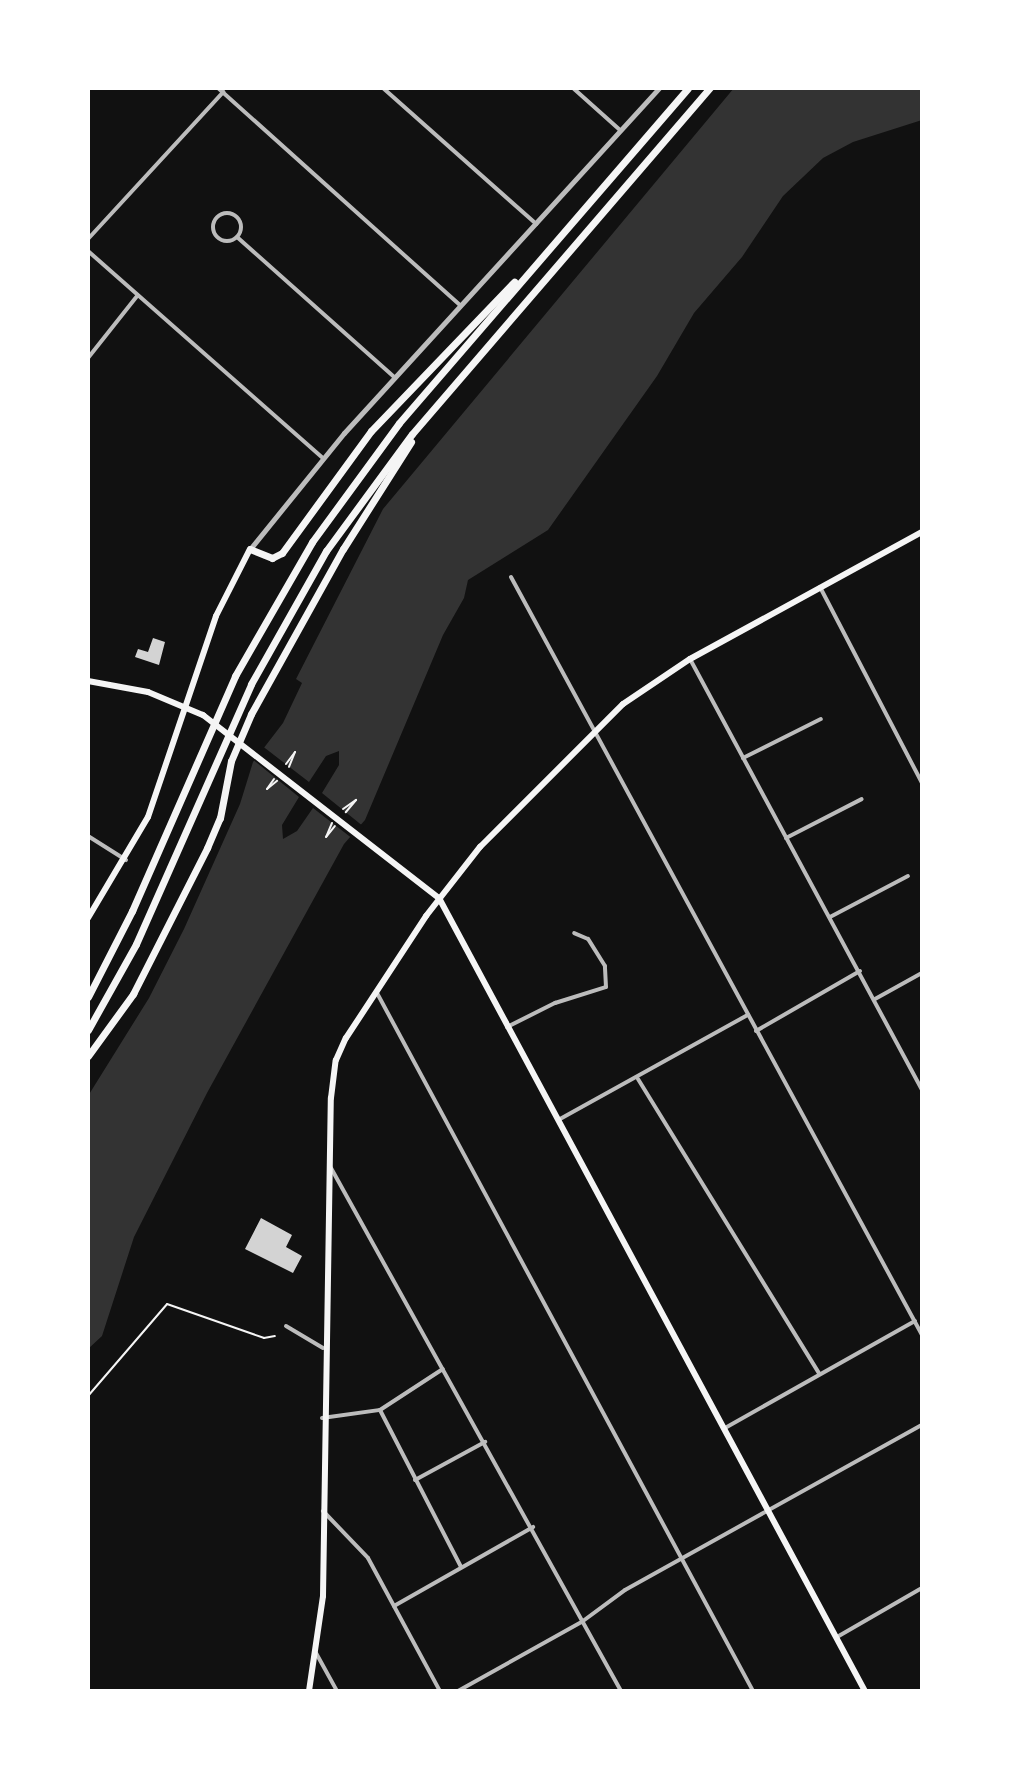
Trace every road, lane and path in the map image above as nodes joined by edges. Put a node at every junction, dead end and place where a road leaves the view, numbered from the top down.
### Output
1 (218, 88) edge
2 (383, 88) edge
3 (573, 88) edge
4 (659, 88) edge
5 (688, 88) edge
6 (710, 88) edge
7 (223, 92) junction
8 (621, 132) junction
9 (536, 224) junction
10 (237, 237) junction
11 (88, 239) edge
12 (550, 247) junction
13 (88, 251) edge
14 (138, 295) junction
15 (462, 307) junction
16 (88, 358) edge
17 (395, 378) junction
18 (431, 411) junction
19 (323, 458) junction
20 (922, 532) edge
21 (250, 549) junction
22 (511, 577) dead end
23 (820, 587) junction
24 (690, 659) junction
25 (88, 681) edge
26 (186, 706) junction
27 (821, 719) dead end
28 (595, 730) junction
29 (239, 740) junction
30 (743, 758) junction
31 (922, 783) edge
32 (862, 799) dead end
33 (88, 836) edge
34 (786, 838) junction
35 (126, 860) junction
36 (908, 876) dead end
37 (439, 898) junction
38 (830, 917) junction
39 (88, 918) edge
40 (574, 933) dead end
41 (860, 971) junction
42 (922, 973) edge
43 (376, 991) junction
44 (88, 997) edge
45 (875, 999) junction
46 (748, 1015) junction
47 (507, 1027) junction
48 (88, 1030) edge
49 (756, 1031) junction
50 (88, 1056) edge
51 (922, 1074) edge
52 (915, 1078) junction
53 (638, 1079) junction
54 (922, 1090) edge
55 (560, 1119) junction
56 (328, 1162) junction
57 (915, 1321) junction
58 (286, 1326) dead end
59 (922, 1335) edge
60 (275, 1336) dead end
61 (323, 1348) junction
62 (444, 1369) junction
63 (819, 1373) junction
64 (88, 1396) edge
65 (380, 1410) junction
66 (322, 1418) junction
67 (922, 1425) edge
68 (725, 1429) junction
69 (485, 1442) junction
70 (415, 1480) junction
71 (322, 1509) junction
72 (768, 1513) junction
73 (533, 1527) junction
74 (681, 1558) junction
75 (461, 1567) junction
76 (922, 1588) edge
77 (394, 1606) junction
78 (583, 1621) junction
79 (836, 1637) junction
80 (316, 1653) junction
81 (309, 1691) edge
82 (337, 1691) edge
83 (440, 1691) edge
84 (458, 1691) edge
85 (621, 1691) edge
86 (753, 1691) edge
87 (865, 1691) edge

1 - 7 street
2 - 9 street
3 - 8 street
4 - 8 street
5 - 12 highway
6 - 18 highway
7 - 11 street
7 - 15 street
8 - 9 street
9 - 15 street
10 - 10 street
10 - 17 street
12 - 21 highway
12 - 44 highway
13 - 14 street
14 - 16 street
14 - 19 street
15 - 17 street
17 - 19 street
18 - 29 highway
18 - 48 highway
19 - 21 street
20 - 23 main road
21 - 26 main road
22 - 28 street
23 - 24 main road
23 - 31 street
24 - 28 main road
24 - 30 street
25 - 26 main road
26 - 29 main road
26 - 35 main road
27 - 30 street
28 - 37 main road
28 - 46 street
29 - 37 main road
29 - 50 highway
30 - 34 street
32 - 34 street
33 - 35 street
34 - 38 street
35 - 39 main road
36 - 38 street
37 - 43 main road
37 - 47 main road
38 - 41 street
40 - 47 street
41 - 45 street
41 - 49 street
42 - 45 street
43 - 56 main road
43 - 74 street
45 - 52 street
46 - 49 street
46 - 53 street
47 - 55 main road
49 - 57 street
51 - 52 street
52 - 54 street
53 - 55 street
53 - 63 street
55 - 68 main road
56 - 61 main road
56 - 62 street
57 - 59 street
57 - 63 street
58 - 61 street
60 - 64 path
61 - 66 main road
62 - 65 street
62 - 69 street
63 - 68 street
65 - 66 street
65 - 70 street
66 - 71 main road
67 - 72 street
68 - 72 main road
69 - 70 street
69 - 73 street
70 - 75 street
71 - 77 street
71 - 80 main road
72 - 74 street
72 - 79 main road
73 - 75 street
73 - 78 street
74 - 78 street
74 - 86 street
75 - 77 street
76 - 79 street
77 - 83 street
78 - 84 street
78 - 85 street
79 - 87 main road
80 - 81 main road
80 - 82 street

